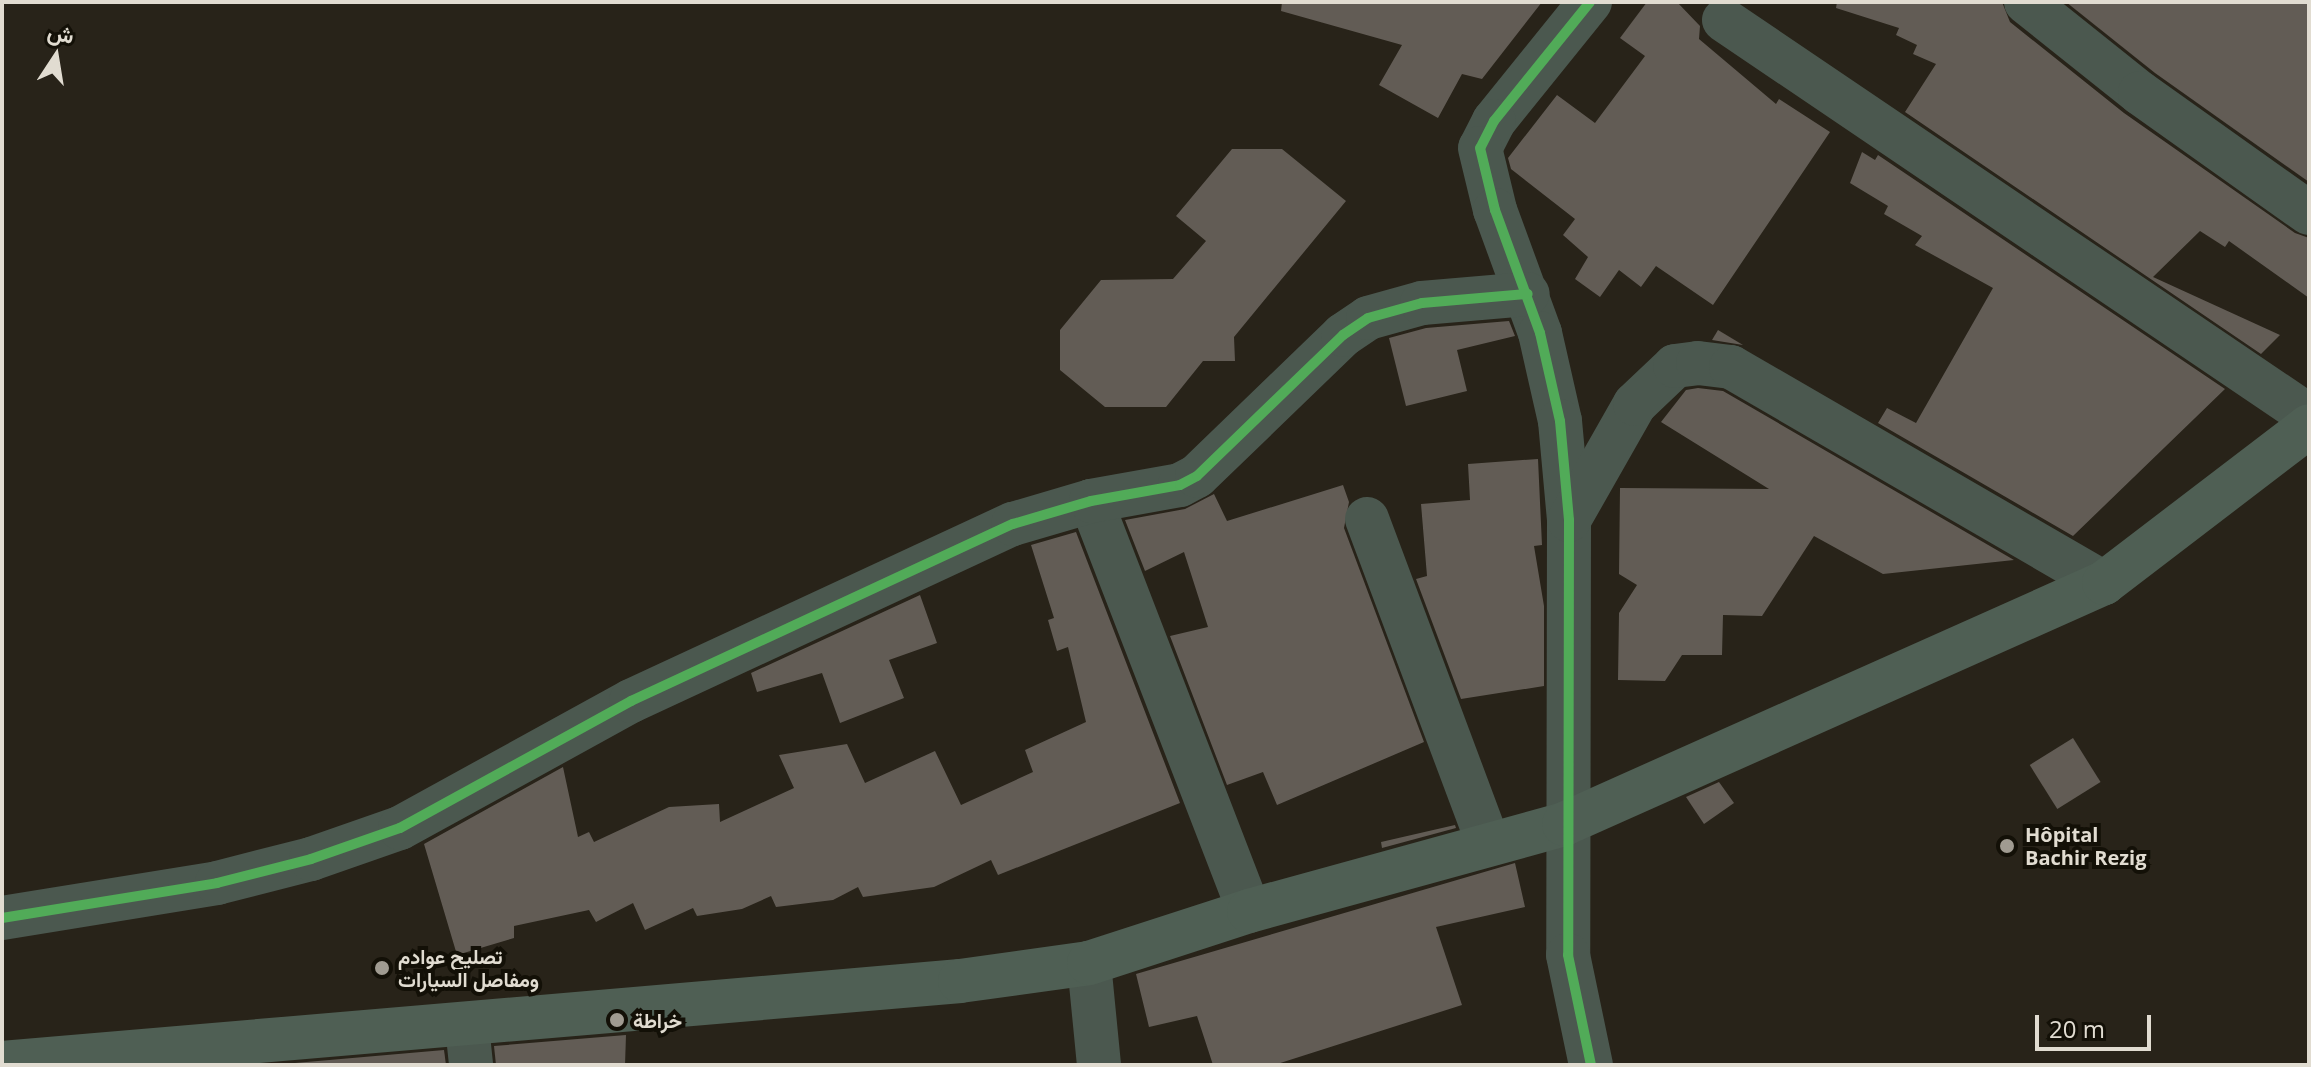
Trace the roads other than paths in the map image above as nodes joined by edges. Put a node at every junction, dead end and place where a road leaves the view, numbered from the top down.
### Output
1 (1590, 2) edge
2 (2026, 2) edge
3 (1724, 20) dead end
4 (2309, 213) edge
5 (1528, 294) junction
6 (2309, 416) edge
7 (2309, 426) edge
8 (1091, 501) junction
9 (1367, 519) dead end
10 (1569, 520) junction
11 (2104, 583) junction
12 (1564, 824) junction
13 (1488, 842) junction
14 (1249, 911) junction
15 (2, 918) edge
16 (1089, 963) junction
17 (469, 1045) edge
18 (2, 1063) edge
19 (1099, 1065) edge
20 (1591, 1065) edge

1 - 5 street
2 - 4 street
3 - 6 street
5 - 8 street
5 - 10 street
7 - 11 main road
8 - 14 street
8 - 15 street
9 - 13 street
10 - 11 street
10 - 12 street
11 - 12 main road
12 - 13 main road
12 - 20 street
13 - 14 main road
14 - 16 main road
16 - 17 main road
16 - 19 street
17 - 18 main road

